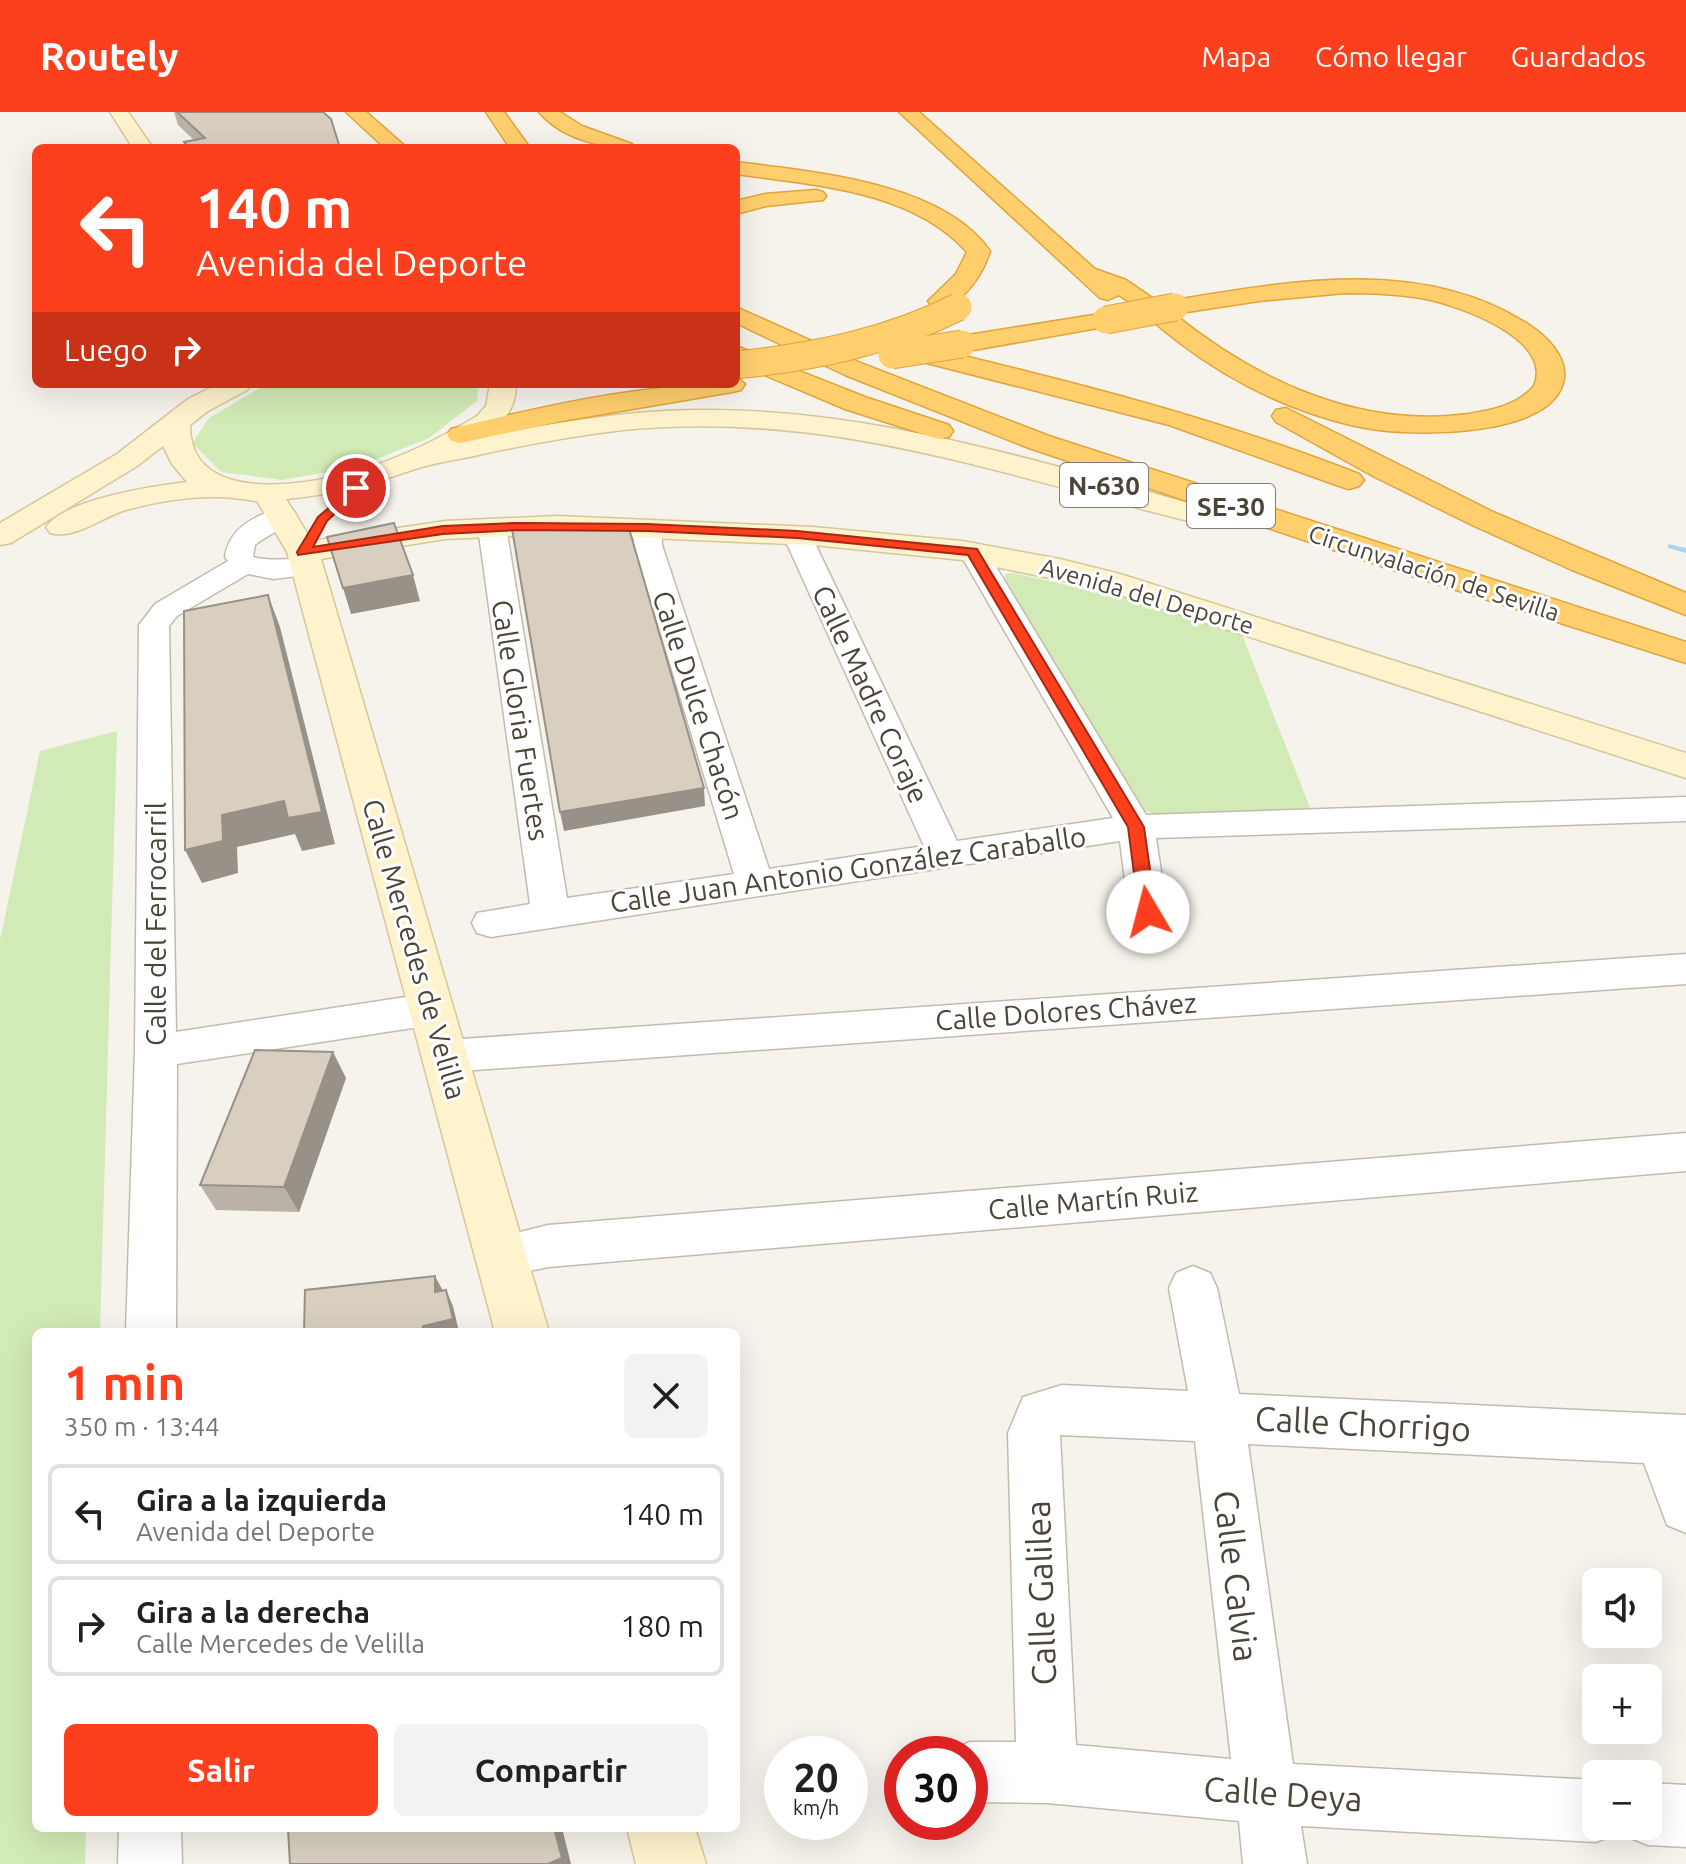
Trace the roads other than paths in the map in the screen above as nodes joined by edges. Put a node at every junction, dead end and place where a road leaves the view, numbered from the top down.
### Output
1 (119, 112) edge
2 (355, 112) edge
3 (476, 112) edge
4 (495, 112) edge
5 (548, 112) edge
6 (908, 112) edge
7 (140, 144) edge
8 (392, 144) edge
9 (498, 144) edge
10 (517, 144) edge
11 (614, 144) edge
12 (960, 161) junction
13 (740, 169) edge
14 (740, 207) edge
15 (1011, 235) dead end
16 (976, 260) junction
17 (1087, 274) junction
18 (989, 283) dead end
19 (740, 290) edge
20 (1153, 311) edge
21 (1153, 311) edge
22 (1153, 311) edge
23 (1153, 311) edge
24 (740, 316) edge
25 (740, 354) edge
26 (740, 357) edge
27 (740, 364) edge
28 (740, 383) edge
29 (503, 388) edge
30 (551, 388) dead end
31 (712, 388) edge
32 (215, 390) edge
33 (495, 415) junction
34 (176, 425) junction
35 (461, 435) junction
36 (407, 462) junction
37 (371, 476) junction
38 (220, 488) junction
39 (275, 504) junction
40 (1188, 512) junction
41 (492, 527) junction
42 (647, 528) junction
43 (797, 535) junction
44 (0, 536) edge
45 (973, 552) junction
46 (305, 560) junction
47 (0, 564) edge
48 (244, 564) junction
49 (1606, 575) junction
50 (1480, 589) junction
51 (1686, 605) edge
52 (1686, 653) edge
53 (1686, 766) edge
54 (1686, 809) edge
55 (1136, 827) junction
56 (945, 853) junction
57 (755, 883) junction
58 (550, 912) junction
59 (1148, 912) dead end
60 (491, 923) dead end
61 (1686, 969) edge
62 (432, 1009) junction
63 (156, 1051) junction
64 (447, 1056) junction
65 (1686, 1152) edge
66 (501, 1256) junction
67 (1193, 1288) dead end
68 (151, 1328) edge
69 (521, 1328) edge
70 (1041, 1415) joint
71 (1218, 1415) junction
72 (1674, 1440) edge
73 (1686, 1506) edge
74 (988, 1772) edge
75 (1047, 1773) junction
76 (1264, 1793) junction
77 (1582, 1810) edge
78 (1662, 1815) edge
79 (1686, 1816) edge
80 (150, 1832) edge
81 (150, 1864) edge
82 (1275, 1864) edge

1 - 7 street
2 - 8 highway
3 - 9 highway
4 - 10 highway
5 - 11 highway
6 - 12 highway, Circunvalación de Sevilla
12 - 15 highway
12 - 17 highway, Circunvalación de Sevilla
13 - 16 highway
14 - 16 highway
16 - 25 highway
17 - 20 highway, bridge
17 - 49 highway, Circunvalación de Sevilla
18 - 27 highway, bridge
19 - 49 highway
21 - 22 highway, bridge
23 - 28 highway, bridge
24 - 50 highway, Circunvalación de Sevilla / SE-30
26 - 40 highway, N-630
29 - 33 street
30 - 33 highway
31 - 35 highway
32 - 34 street
33 - 35 street
34 - 38 street
34 - 44 street
35 - 36 street
36 - 37 street
36 - 40 street
37 - 39 street
37 - 46 street
38 - 39 street
38 - 47 street
39 - 46 street, Calle Mercedes de Velilla
39 - 48 street
40 - 50 highway, N-630
41 - 42 street, Avenida del Deporte
41 - 46 street, Avenida del Deporte
41 - 58 street, Calle Gloria Fuertes
42 - 43 street, Avenida del Deporte
42 - 57 street, Calle Dulce Chacón
43 - 45 street, Avenida del Deporte
43 - 56 street, Calle Madre Coraje
45 - 53 street, Avenida del Deporte
45 - 55 street
46 - 48 street
46 - 62 street, Calle Mercedes de Velilla
48 - 63 street, Calle del Ferrocarril
49 - 51 highway, Circunvalación de Sevilla
50 - 52 highway, Circunvalación de Sevilla / SE-30
54 - 55 street, Calle Juan Antonio González Caraballo
55 - 56 street, Calle Juan Antonio González Caraballo
55 - 59 street
56 - 57 street, Calle Juan Antonio González Caraballo
57 - 58 street, Calle Juan Antonio González Caraballo
58 - 60 street, Calle Juan Antonio González Caraballo
61 - 64 street, Calle Dolores Chávez
62 - 63 street
62 - 64 street, Calle Mercedes de Velilla
63 - 68 street, Calle del Ferrocarril
64 - 66 street, Calle Mercedes de Velilla
65 - 66 street, Calle Martín Ruiz
66 - 69 street, Calle Mercedes de Velilla
67 - 71 street, Calle Calvia
70 - 71 street, Calle Chorrigo
70 - 75 street, Calle Galilea
71 - 72 street, Calle Chorrigo
71 - 76 street, Calle Calvia
72 - 73 street
74 - 75 street, Calle Deya
75 - 76 street, Calle Deya
76 - 77 street, Calle Deya
76 - 82 street, Calle Calvia
78 - 79 street
80 - 81 street

